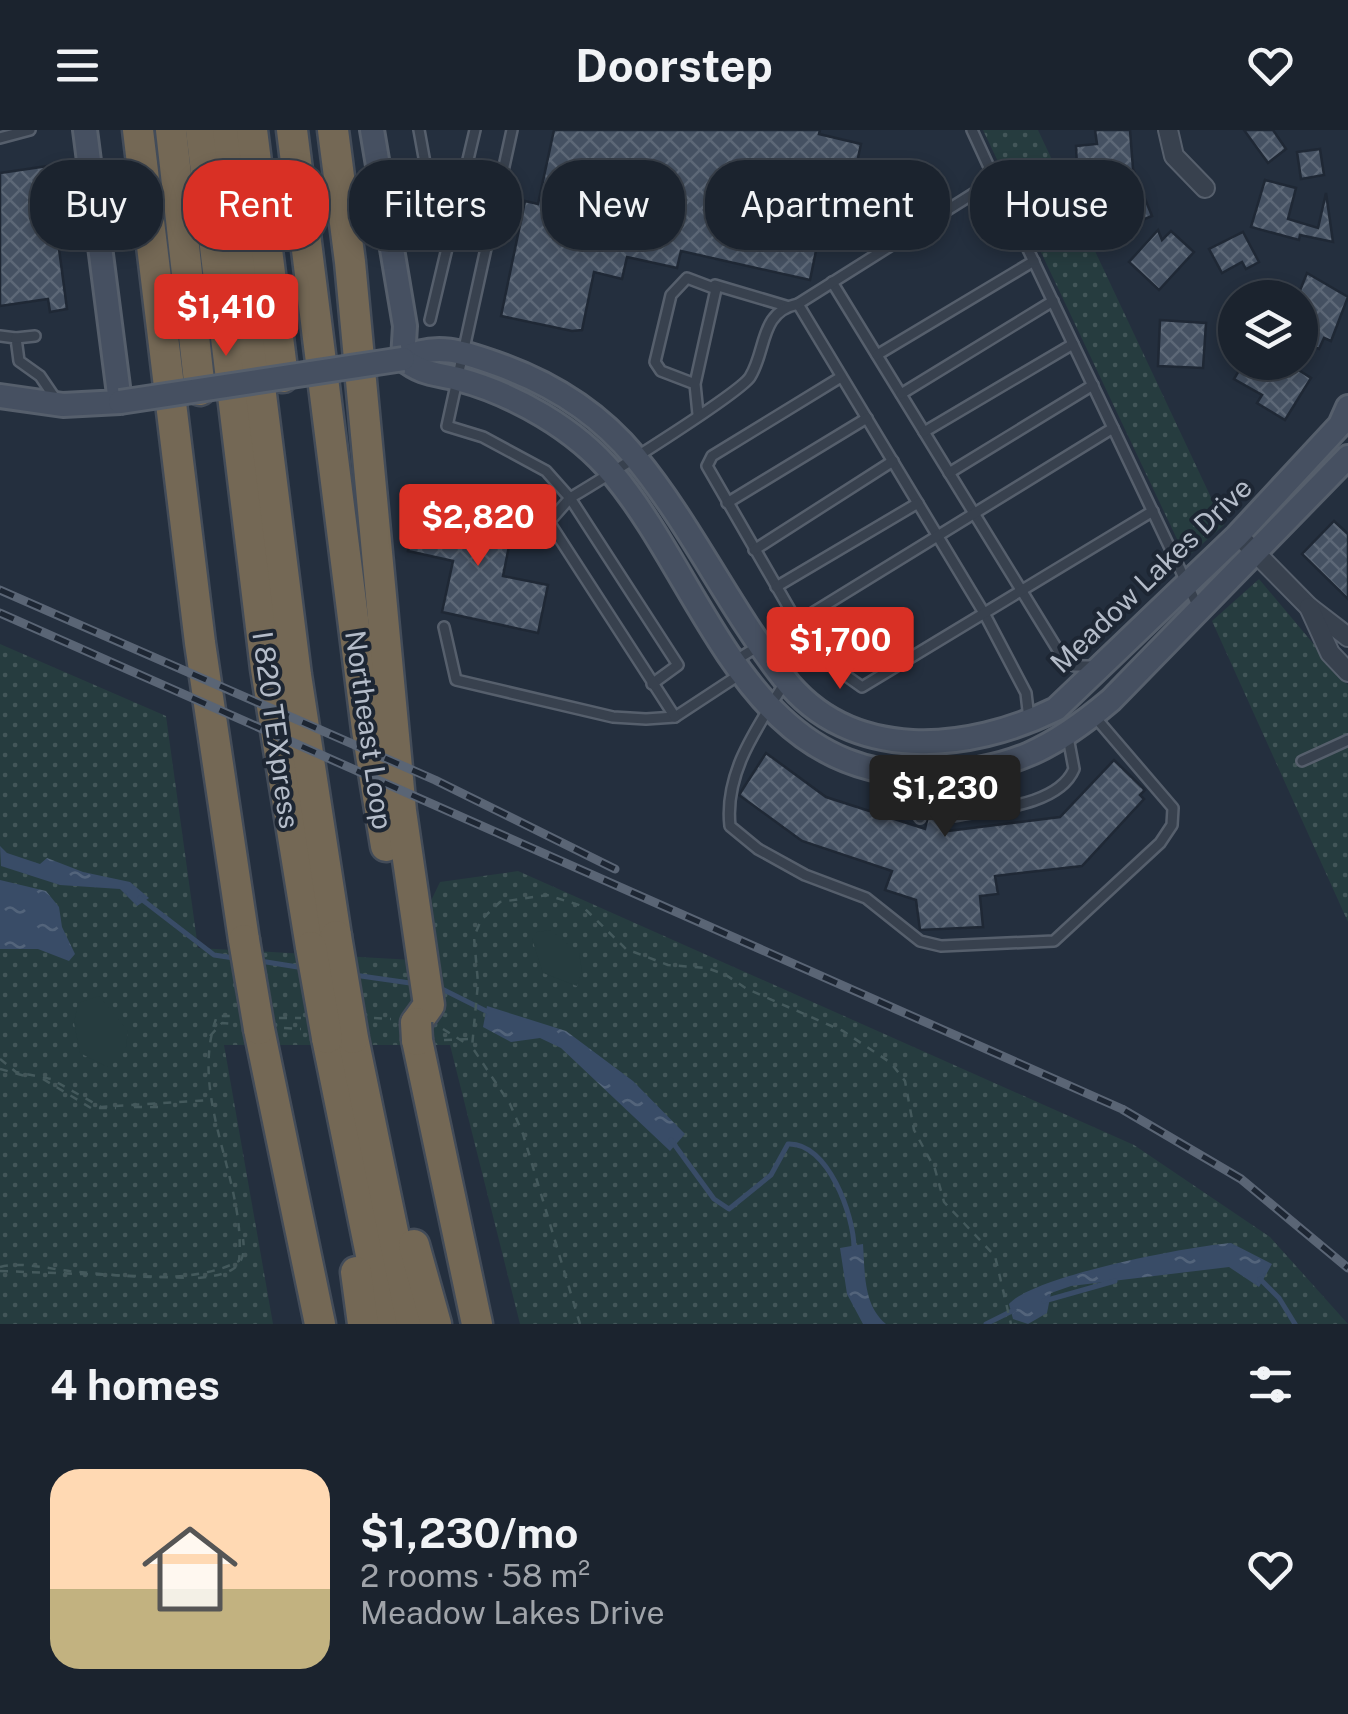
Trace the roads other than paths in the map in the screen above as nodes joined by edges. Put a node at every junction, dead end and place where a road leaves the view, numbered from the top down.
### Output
1 (30, 130) edge
2 (85, 130) edge
3 (138, 130) edge
4 (171, 130) edge
5 (201, 130) edge
6 (228, 130) edge
7 (252, 130) edge
8 (292, 130) edge
9 (333, 130) edge
10 (372, 130) edge
11 (419, 130) edge
12 (475, 130) edge
13 (512, 130) edge
14 (972, 130) edge
15 (1168, 130) edge
16 (0, 138) edge
17 (424, 160) edge
18 (467, 160) edge
19 (986, 160) edge
20 (1204, 188) dead end
21 (970, 196) edge
22 (444, 250) edge
23 (1029, 250) edge
24 (1034, 261) junction
25 (832, 282) junction
26 (715, 285) junction
27 (1053, 301) junction
28 (798, 304) junction
29 (786, 306) junction
30 (430, 320) dead end
31 (0, 336) edge
32 (35, 336) dead end
33 (16, 338) junction
34 (1073, 344) junction
35 (464, 352) junction
36 (877, 356) junction
37 (403, 360) junction
38 (842, 377) junction
39 (283, 378) junction
40 (458, 379) junction
41 (695, 384) junction
42 (1093, 384) junction
43 (200, 390) junction
44 (901, 394) junction
45 (0, 396) edge
46 (120, 402) junction
47 (60, 404) junction
48 (1348, 407) edge
49 (698, 414) junction
50 (866, 418) junction
51 (1113, 428) junction
52 (924, 432) junction
53 (634, 456) junction
54 (1348, 457) edge
55 (892, 461) junction
56 (612, 473) junction
57 (949, 473) junction
58 (570, 498) junction
59 (727, 502) junction
60 (918, 503) junction
61 (1152, 511) junction
62 (974, 514) junction
63 (938, 536) junction
64 (1238, 536) junction
65 (754, 550) junction
66 (1256, 552) junction
67 (1187, 585) junction
68 (776, 587) junction
69 (1021, 590) junction
70 (1309, 607) junction
71 (1200, 610) junction
72 (984, 613) junction
73 (797, 622) junction
74 (444, 628) dead end
75 (1348, 637) edge
76 (761, 644) junction
77 (1105, 666) junction
78 (737, 667) junction
79 (1348, 672) edge
80 (786, 681) junction
81 (652, 684) junction
82 (768, 708) junction
83 (1094, 715) junction
84 (675, 716) junction
85 (1030, 722) junction
86 (1068, 737) junction
87 (1348, 741) edge
88 (1302, 761) dead end
89 (905, 774) junction
90 (954, 816) dead end
91 (920, 818) dead end
92 (323, 941) junction
93 (410, 941) junction
94 (255, 1024) junction
95 (350, 1031) junction
96 (372, 1140) junction
97 (356, 1180) junction
98 (300, 1324) edge
99 (320, 1324) edge
100 (363, 1324) edge
101 (385, 1324) edge
102 (412, 1324) edge
103 (436, 1324) edge
104 (477, 1324) edge

1 - 16 lane
2 - 46 street
3 - 94 highway, bridge
4 - 43 highway
5 - 92 highway, I 820 TEXpress
6 - 92 highway, I 820 TEXpress
7 - 39 highway
8 - 93 highway, Northeast Loop
9 - 93 highway
10 - 37 street
11 - 17 lane
12 - 18 lane
13 - 35 lane
14 - 19 lane
15 - 20 street
21 - 25 lane
22 - 30 lane
23 - 24 lane
24 - 27 lane
24 - 36 lane
25 - 28 lane
25 - 36 lane
26 - 29 lane
26 - 41 lane
26 - 41 lane
27 - 34 lane
27 - 44 lane
28 - 29 lane
28 - 38 lane
29 - 49 lane
31 - 33 lane
32 - 33 lane
33 - 47 lane
34 - 42 lane
34 - 52 lane
35 - 37 street, Meadow Lakes Drive
35 - 40 lane
35 - 53 street, Meadow Lakes Drive
36 - 44 lane
37 - 39 street, bridge
37 - 40 street, Meadow Lakes Drive
38 - 50 lane
38 - 59 lane
39 - 43 street, bridge
40 - 56 street, Meadow Lakes Drive
40 - 58 lane
41 - 49 lane
42 - 51 lane
42 - 57 lane
43 - 46 street, bridge
44 - 52 lane
45 - 47 street
46 - 47 street
48 - 64 street, Meadow Lakes Drive
49 - 53 lane
50 - 55 lane
50 - 59 lane
51 - 61 lane
51 - 62 lane
52 - 57 lane
53 - 56 lane
53 - 76 street, Meadow Lakes Drive
54 - 66 street, Meadow Lakes Drive
55 - 60 lane
55 - 65 lane
56 - 58 lane
56 - 78 street, Meadow Lakes Drive
57 - 62 lane
58 - 81 lane
58 - 81 lane
59 - 65 lane
60 - 63 lane
60 - 68 lane
61 - 67 lane
61 - 69 lane
62 - 63 lane
62 - 69 lane
63 - 72 lane
63 - 73 lane
64 - 66 street
64 - 67 street, Meadow Lakes Drive
65 - 68 lane
66 - 70 street
66 - 71 street, Meadow Lakes Drive
67 - 71 lane
67 - 77 street, Meadow Lakes Drive
68 - 73 lane
69 - 72 lane
69 - 77 lane
70 - 75 street
70 - 79 street
71 - 83 street, Meadow Lakes Drive
72 - 73 lane
72 - 85 lane
73 - 76 lane
74 - 84 lane
76 - 78 lane
76 - 80 street, Meadow Lakes Drive
77 - 85 street, Meadow Lakes Drive
78 - 82 street, Meadow Lakes Drive
78 - 84 lane
80 - 82 lane
80 - 85 street, Meadow Lakes Drive
81 - 84 lane
82 - 83 lane
82 - 89 street, Meadow Lakes Drive
83 - 86 street, Meadow Lakes Drive
86 - 89 street, Meadow Lakes Drive
86 - 90 lane
87 - 88 lane
89 - 91 lane
92 - 95 highway, I 820 TEXpress, bridge
93 - 104 highway, Northeast Loop
94 - 98 highway
94 - 99 highway
95 - 96 highway, I 820 TEXpress
95 - 97 highway, I 820 TEXpress
96 - 102 highway, I 820 TEXpress
96 - 103 highway
97 - 100 highway
97 - 101 highway, I 820 TEXpress

